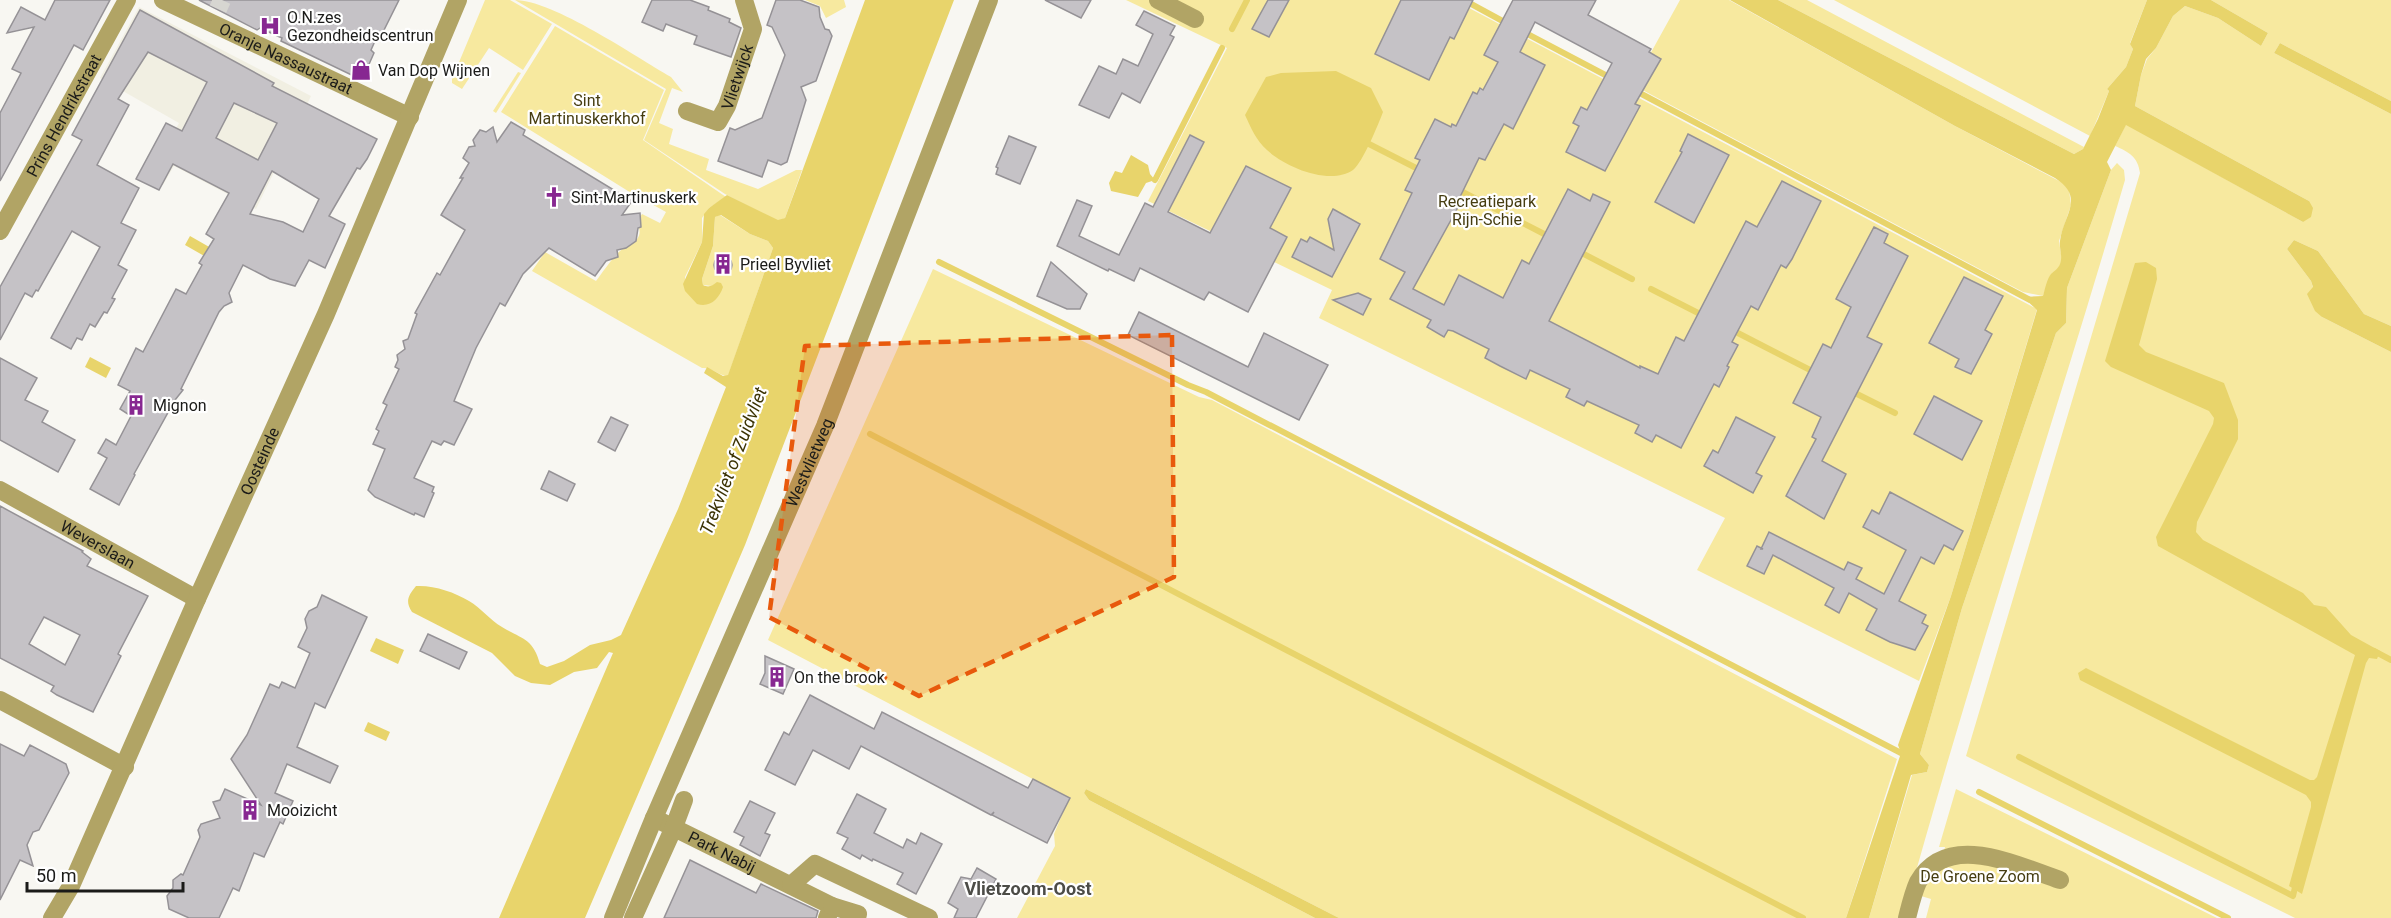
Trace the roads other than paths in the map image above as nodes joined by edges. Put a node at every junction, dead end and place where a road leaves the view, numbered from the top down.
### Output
1 (128, 0) edge
2 (163, 0) edge
3 (458, 0) edge
4 (744, 0) edge
5 (989, 0) edge
6 (1158, 0) edge
7 (1195, 19) dead end
8 (687, 111) dead end
9 (410, 117) junction
10 (0, 231) edge
11 (0, 490) edge
12 (197, 599) junction
13 (0, 699) edge
14 (125, 767) junction
15 (684, 800) dead end
16 (654, 818) junction
17 (674, 827) junction
18 (2060, 880) dead end
19 (791, 885) junction
20 (869, 890) junction
21 (829, 912) edge
22 (857, 916) edge
23 (52, 918) edge
24 (614, 918) edge
25 (633, 918) edge
26 (928, 918) edge
27 (1907, 918) edge

1 - 10 street, Prins Hendrikstraat
2 - 9 street, Oranje Nassaustraat
3 - 9 street, Oosteinde
4 - 8 street, Vlietwijck
5 - 16 street, Westvlietweg
6 - 7 street
9 - 12 street, Oosteinde
11 - 12 street, Weverslaan
12 - 14 street, Oosteinde
13 - 14 street
14 - 23 street, Oosteinde
15 - 17 street
16 - 17 street, Park Nabij
16 - 24 street, Westvlietweg
17 - 19 street, Park Nabij
17 - 25 street
18 - 27 street
19 - 20 street
19 - 21 street, Park Nabij
20 - 22 street, Park Nabij
20 - 26 street
21 - 22 street, Park Nabij

